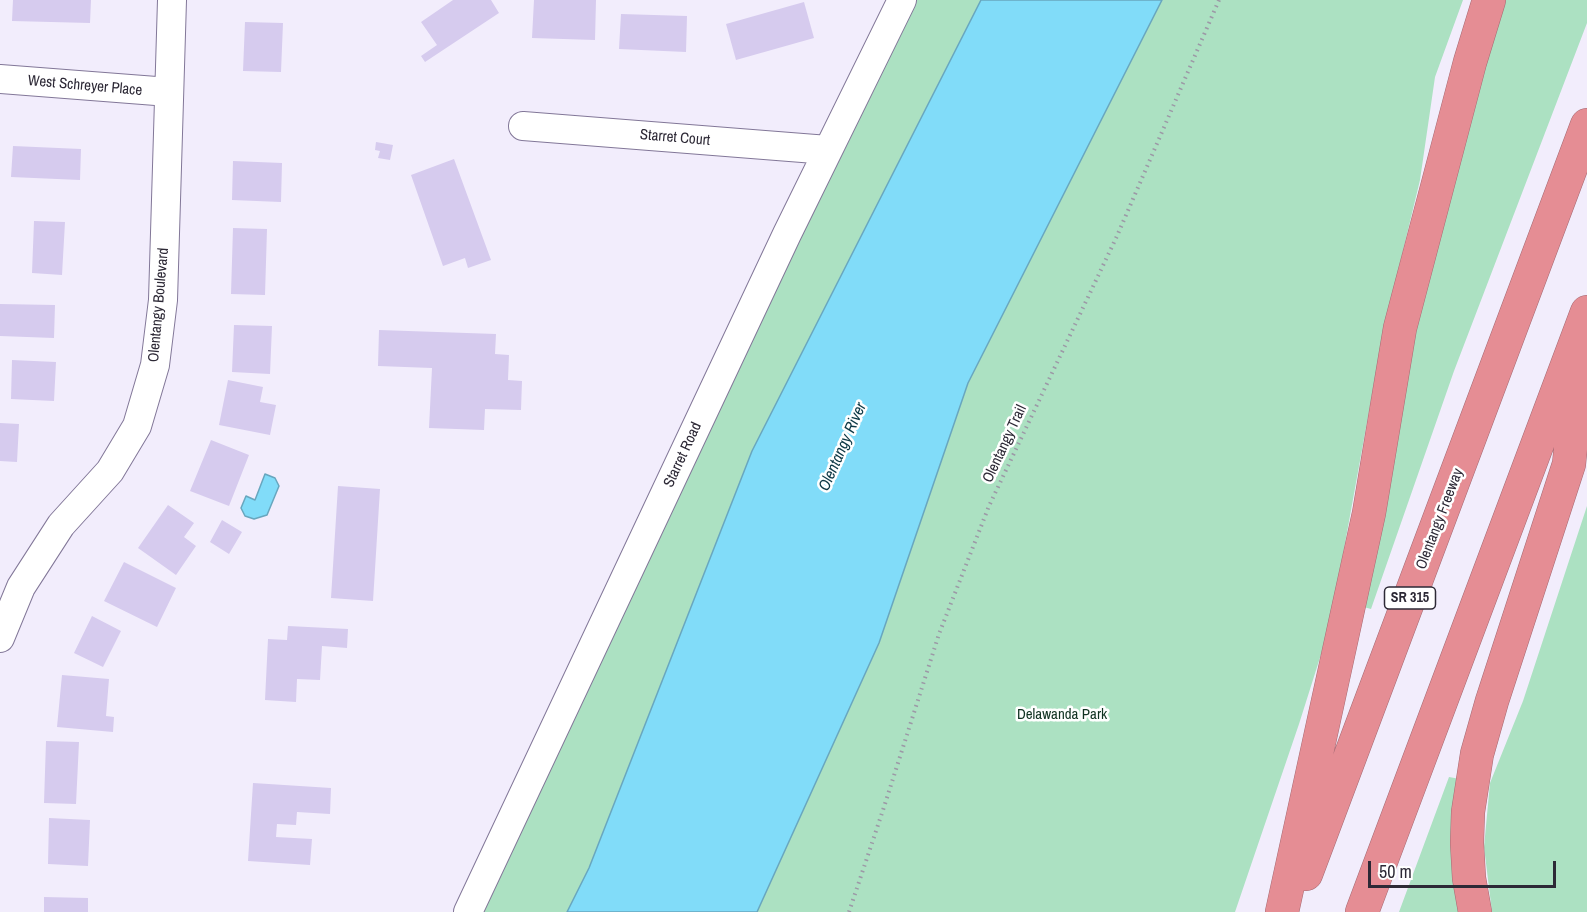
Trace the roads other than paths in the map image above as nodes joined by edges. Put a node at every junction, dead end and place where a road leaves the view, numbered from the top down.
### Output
1 (172, 0) edge
2 (902, 0) edge
3 (1489, 0) edge
4 (0, 79) edge
5 (169, 92) junction
6 (1587, 125) edge
7 (523, 126) dead end
8 (828, 150) junction
9 (1587, 314) edge
10 (0, 639) edge
11 (468, 912) edge
12 (1281, 912) edge
13 (1291, 912) edge
14 (1362, 912) edge
15 (1474, 912) edge

1 - 5 street, Olentangy Boulevard
2 - 8 street, Starret Road
3 - 12 highway
4 - 5 street, West Schreyer Place
5 - 10 street, Olentangy Boulevard
6 - 13 highway, Olentangy Freeway / SR 315
7 - 8 street, Starret Court
8 - 11 street, Starret Road
9 - 14 highway
9 - 15 highway

